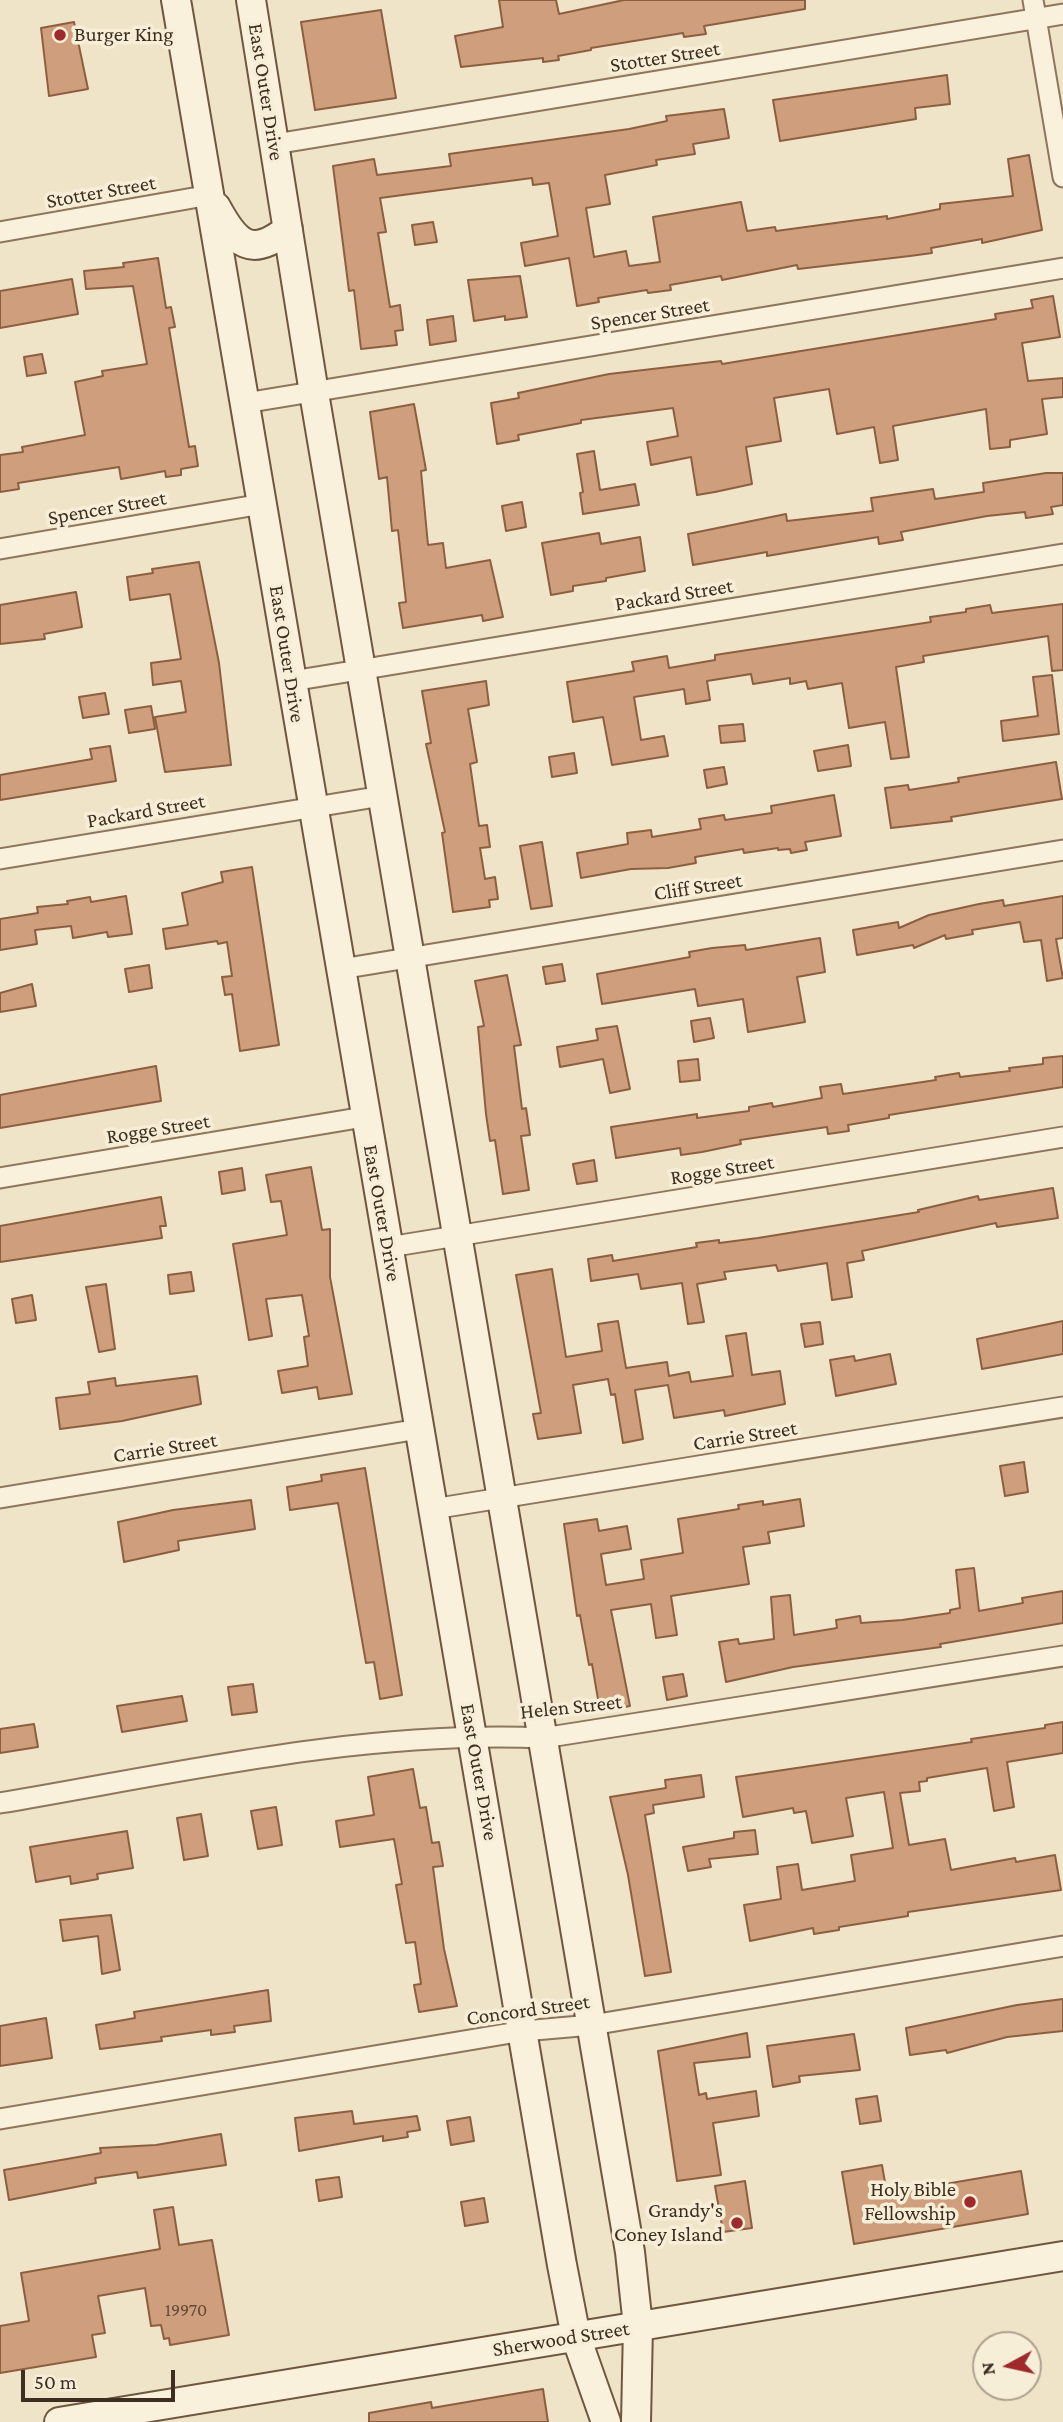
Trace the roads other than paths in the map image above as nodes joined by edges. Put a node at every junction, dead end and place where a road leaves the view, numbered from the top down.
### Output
1 (176, 0) edge
2 (251, 0) edge
3 (1035, 9) edge
4 (1063, 14) edge
5 (275, 144) junction
6 (1063, 177) edge
7 (210, 195) junction
8 (288, 229) junction
9 (0, 232) edge
10 (1063, 268) edge
11 (314, 393) junction
12 (245, 403) junction
13 (262, 505) junction
14 (0, 549) edge
15 (1063, 554) edge
16 (361, 670) junction
17 (292, 681) junction
18 (382, 796) junction
19 (313, 807) junction
20 (1063, 850) edge
21 (0, 859) edge
22 (410, 958) junction
23 (341, 969) junction
24 (365, 1117) junction
25 (1063, 1137) edge
26 (0, 1178) edge
27 (458, 1237) junction
28 (389, 1247) junction
29 (1063, 1407) edge
30 (419, 1429) junction
31 (0, 1498) edge
32 (502, 1499) junction
33 (433, 1509) junction
34 (1063, 1656) edge
35 (473, 1734) junction
36 (543, 1738) junction
37 (0, 1802) edge
38 (1063, 1946) edge
39 (592, 2025) junction
40 (523, 2031) junction
41 (0, 2119) edge
42 (1063, 2256) edge
43 (638, 2326) junction
44 (576, 2337) junction
45 (59, 2422) edge
46 (606, 2422) edge
47 (636, 2422) edge

1 - 7 main road, East Outer Drive
2 - 5 main road, East Outer Drive
3 - 4 street, Stotter Street
3 - 5 street, Stotter Street
3 - 6 street
5 - 8 main road, East Outer Drive
7 - 8 main road
7 - 9 street, Stotter Street
7 - 12 main road, East Outer Drive
8 - 11 main road, East Outer Drive
10 - 11 street, Spencer Street
11 - 12 street, Spencer Street
11 - 16 main road, East Outer Drive
12 - 13 main road, East Outer Drive
13 - 14 street, Spencer Street
13 - 17 main road, East Outer Drive
15 - 16 street, Packard Street
16 - 17 street, Packard Street
16 - 18 main road, East Outer Drive
17 - 19 main road, East Outer Drive
18 - 19 street, Packard Street
18 - 22 main road, East Outer Drive
19 - 21 street, Packard Street
19 - 23 main road, East Outer Drive
20 - 22 street, Cliff Street
22 - 23 street, Cliff Street
22 - 27 main road, East Outer Drive
23 - 24 main road, East Outer Drive
24 - 26 street, Rogge Street
24 - 28 main road, East Outer Drive
25 - 27 street, Rogge Street
27 - 28 street, Rogge Street
27 - 32 main road, East Outer Drive
28 - 30 main road, East Outer Drive
29 - 32 street, Carrie Street
30 - 31 street, Carrie Street
30 - 33 main road, East Outer Drive
32 - 33 street, Carrie Street
32 - 36 main road, East Outer Drive
33 - 35 main road, East Outer Drive
34 - 36 street, Helen Street
35 - 36 street, Helen Street
35 - 37 street, Helen Street
35 - 40 main road, East Outer Drive
36 - 39 main road, East Outer Drive
38 - 39 street, Concord Street
39 - 40 street, Concord Street
39 - 43 main road, East Outer Drive
40 - 41 street, Concord Street
40 - 44 main road, East Outer Drive
42 - 43 main road, Sherwood Street
43 - 44 main road, Sherwood Street
43 - 47 main road, East Outer Drive
44 - 45 main road, Sherwood Street
44 - 46 main road, East Outer Drive

